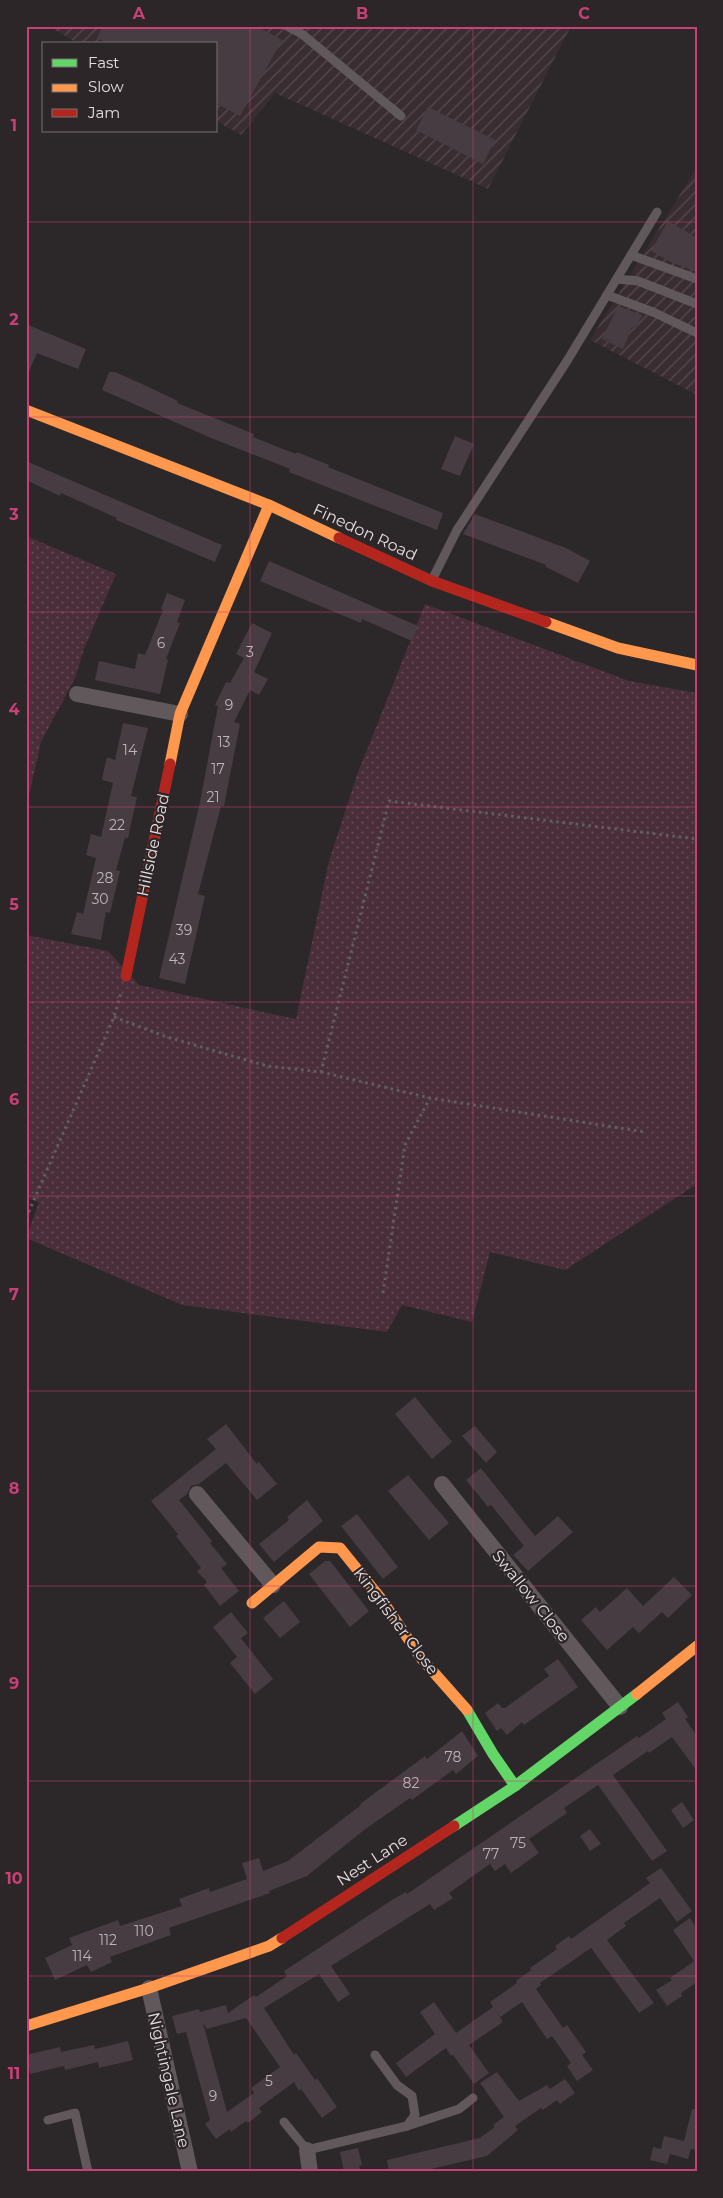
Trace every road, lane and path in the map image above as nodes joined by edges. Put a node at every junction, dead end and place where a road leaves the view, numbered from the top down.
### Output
1 (287, 26) edge
2 (401, 116) dead end
3 (657, 212) dead end
4 (631, 255) junction
5 (617, 279) junction
6 (697, 279) edge
7 (607, 295) junction
8 (697, 304) edge
9 (697, 333) edge
10 (26, 410) edge
11 (270, 505) junction
12 (432, 581) junction
13 (697, 665) edge
14 (77, 694) dead end
15 (180, 714) junction
16 (697, 839) edge
17 (126, 976) joint
18 (114, 1017) junction
19 (321, 1072) junction
20 (430, 1098) junction
21 (645, 1132) dead end
22 (26, 1218) edge
23 (383, 1293) dead end
24 (442, 1484) dead end
25 (197, 1494) dead end
26 (273, 1585) junction
27 (252, 1603) dead end
28 (697, 1646) edge
29 (620, 1708) junction
30 (515, 1786) junction
31 (149, 1988) junction
32 (26, 2026) edge
33 (375, 2055) dead end
34 (473, 2098) dead end
35 (48, 2120) dead end
36 (284, 2122) dead end
37 (407, 2126) junction
38 (307, 2150) junction
39 (88, 2172) edge
40 (190, 2172) edge
41 (310, 2172) edge

1 - 2 lane
3 - 4 lane
4 - 5 lane
4 - 6 lane
5 - 7 lane
5 - 8 lane
7 - 9 lane
7 - 12 lane
10 - 11 street, Finedon Road
11 - 12 street, Finedon Road
11 - 15 street, Hillside Road
12 - 13 street, Finedon Road
14 - 15 street
15 - 17 street, Hillside Road
16 - 19 path
17 - 18 path
18 - 19 path
18 - 22 path
19 - 20 path
20 - 21 path
20 - 23 path
24 - 29 street, Swallow Close
25 - 26 street
26 - 27 street, Kingfisher Close
26 - 30 street, Kingfisher Close
28 - 29 street, Nest Lane
29 - 30 street, Nest Lane
30 - 31 street, Nest Lane
31 - 32 street, Nest Lane
31 - 40 street, Nightingale Lane
33 - 37 lane
34 - 37 lane
35 - 39 lane
36 - 38 lane
37 - 38 lane
38 - 41 street

